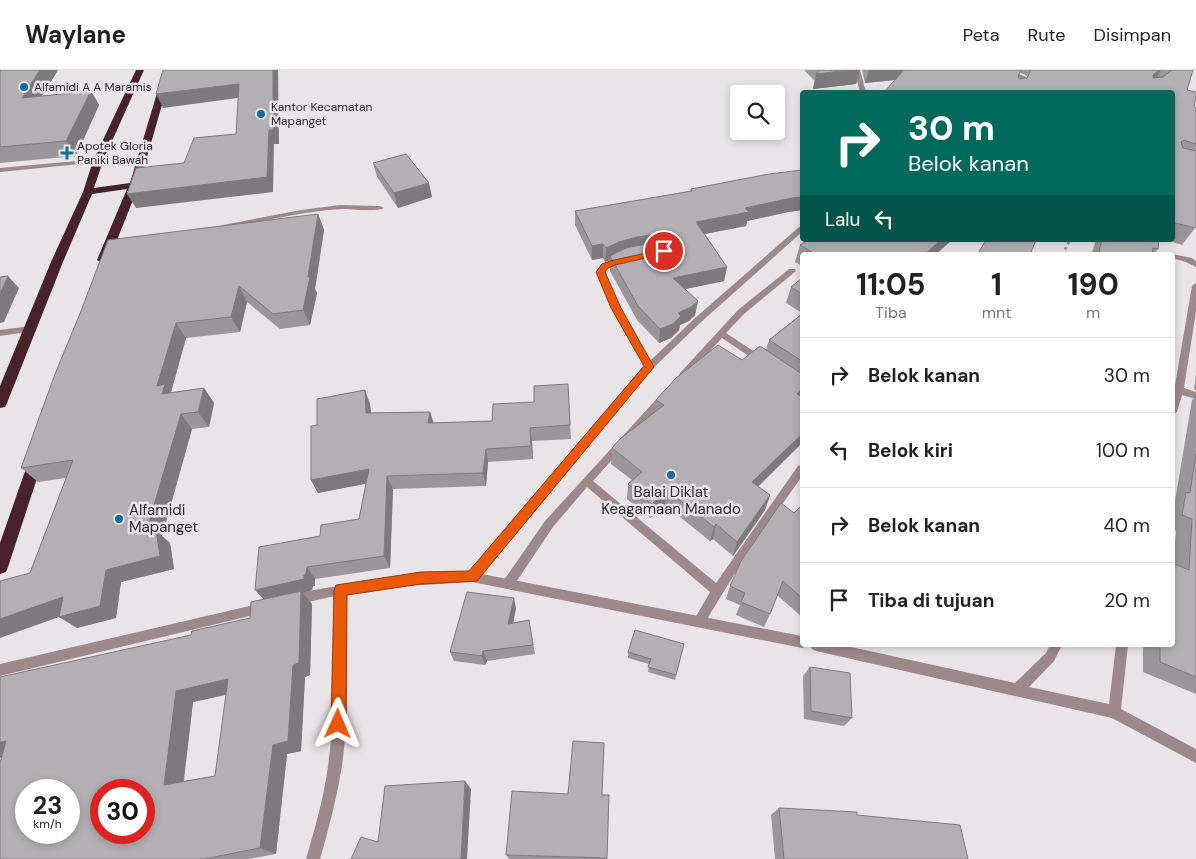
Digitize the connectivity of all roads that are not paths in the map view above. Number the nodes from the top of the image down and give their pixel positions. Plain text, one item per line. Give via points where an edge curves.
1 (140, 70) edge
2 (168, 70) edge
3 (857, 70) edge
4 (1005, 70) edge
5 (862, 90) edge
6 (1016, 90) edge
7 (98, 161) junction
8 (0, 170) edge
9 (134, 185) junction
10 (88, 192) junction
11 (380, 208) dead end
12 (210, 229) edge
13 (800, 230) edge
14 (1175, 257) edge
15 (630, 259) edge
16 (1196, 265) edge
17 (792, 271) dead end
18 (98, 275) edge
19 (1196, 286) edge
20 (30, 329) junction
21 (0, 333) edge
22 (720, 334) junction
23 (770, 366) edge
24 (649, 367) junction
25 (12, 376) junction
26 (0, 379) edge
27 (1176, 388) edge
28 (1196, 396) edge
29 (0, 402) edge
30 (41, 445) edge
31 (800, 472) edge
32 (586, 481) junction
33 (0, 567) edge
34 (472, 577) junction
35 (508, 584) junction
36 (341, 590) junction
37 (716, 590) junction
38 (700, 620) junction
39 (800, 642) edge
40 (825, 647) edge
41 (1055, 647) edge
42 (1122, 647) edge
43 (0, 670) edge
44 (1017, 690) junction
45 (1114, 712) junction
46 (1196, 756) edge
47 (313, 859) edge

1 - 7 highway
2 - 9 highway
3 - 5 street
4 - 6 street via 1022,77
7 - 8 street
7 - 10 highway
9 - 10 highway
9 - 18 highway
10 - 20 highway
11 - 12 street via 330,207
13 - 24 street
14 - 16 street
15 - 24 street via 605,266 601,272 616,308
17 - 22 street via 741,312
19 - 27 street
20 - 21 street
20 - 25 highway
22 - 23 street
22 - 32 street
24 - 34 street
25 - 26 street
25 - 29 highway
27 - 28 street
30 - 33 highway
31 - 37 street
32 - 35 street via 549,524
32 - 37 street
34 - 35 street
34 - 36 street via 421,578
35 - 38 street
36 - 43 street
36 - 47 street via 335,765
37 - 38 street
38 - 39 street
40 - 44 street
41 - 44 street via 1050,657
42 - 45 street
44 - 45 street
45 - 46 street

